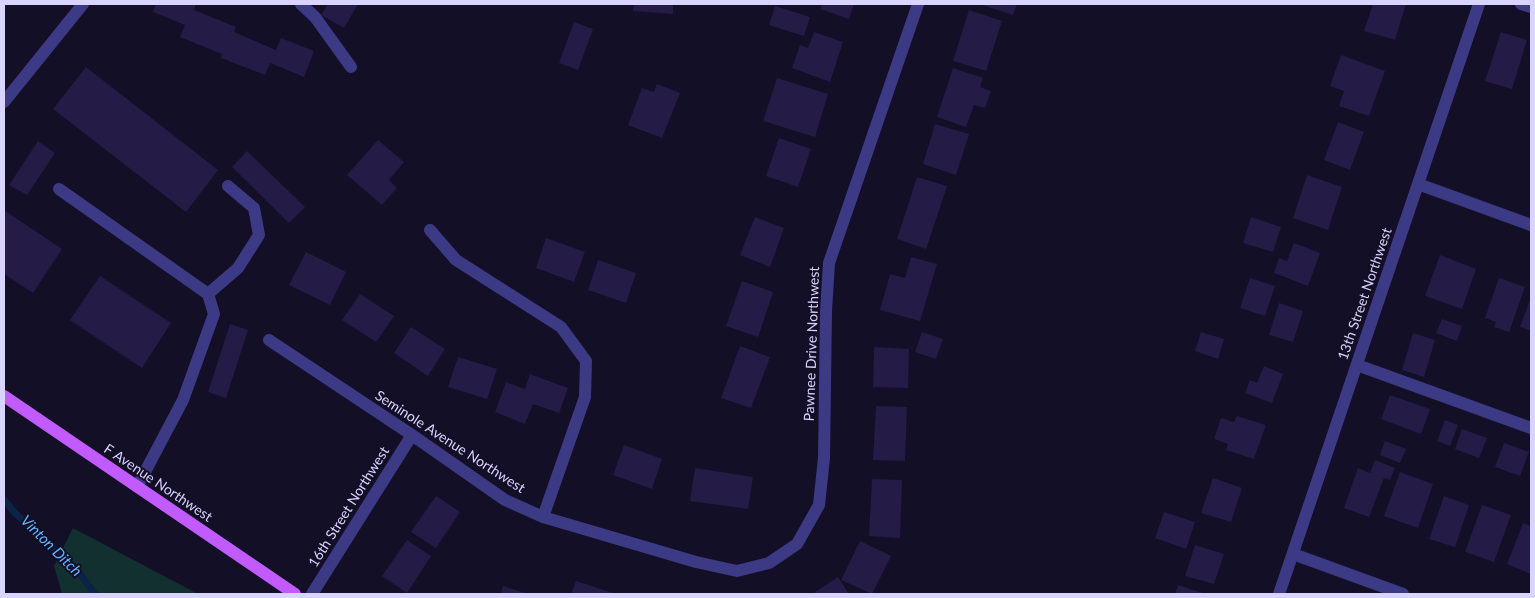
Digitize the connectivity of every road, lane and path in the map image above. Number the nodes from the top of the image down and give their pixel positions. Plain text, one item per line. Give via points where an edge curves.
1 (83, 4) edge
2 (301, 4) edge
3 (918, 4) edge
4 (1479, 4) edge
5 (1521, 4) edge
6 (1531, 7) edge
7 (350, 67) dead end
8 (4, 102) edge
9 (1418, 184) junction
10 (228, 186) dead end
11 (58, 189) dead end
12 (1531, 225) edge
13 (430, 230) dead end
14 (208, 294) junction
15 (269, 340) dead end
16 (1357, 365) junction
17 (4, 396) edge
18 (1531, 428) edge
19 (412, 435) junction
20 (137, 487) junction
21 (543, 517) junction
22 (797, 544) joint
23 (1293, 554) junction
24 (295, 594) edge
25 (312, 594) edge
26 (1279, 594) edge
27 (1404, 594) edge

1 - 8 street
2 - 7 street
3 - 22 street, Pawnee Drive Northwest via 829,263 824,458 820,496
4 - 9 street, 13th Street Northwest
5 - 6 street
9 - 12 street
9 - 16 street, 13th Street Northwest
10 - 14 street via 254,208 260,235 238,268
11 - 14 street
13 - 21 street via 456,260 562,327 586,361 585,397
14 - 20 street via 214,314 183,400
15 - 19 street, Seminole Avenue Northwest
16 - 18 street
16 - 23 street, 13th Street Northwest
17 - 20 main road, F Avenue Northwest
19 - 21 street, Seminole Avenue Northwest via 505,500
19 - 25 street, 16th Street Northwest
20 - 24 main road, F Avenue Northwest
21 - 22 street, Seminole Avenue Northwest via 737,571 769,563
23 - 26 street, 13th Street Northwest
23 - 27 street

